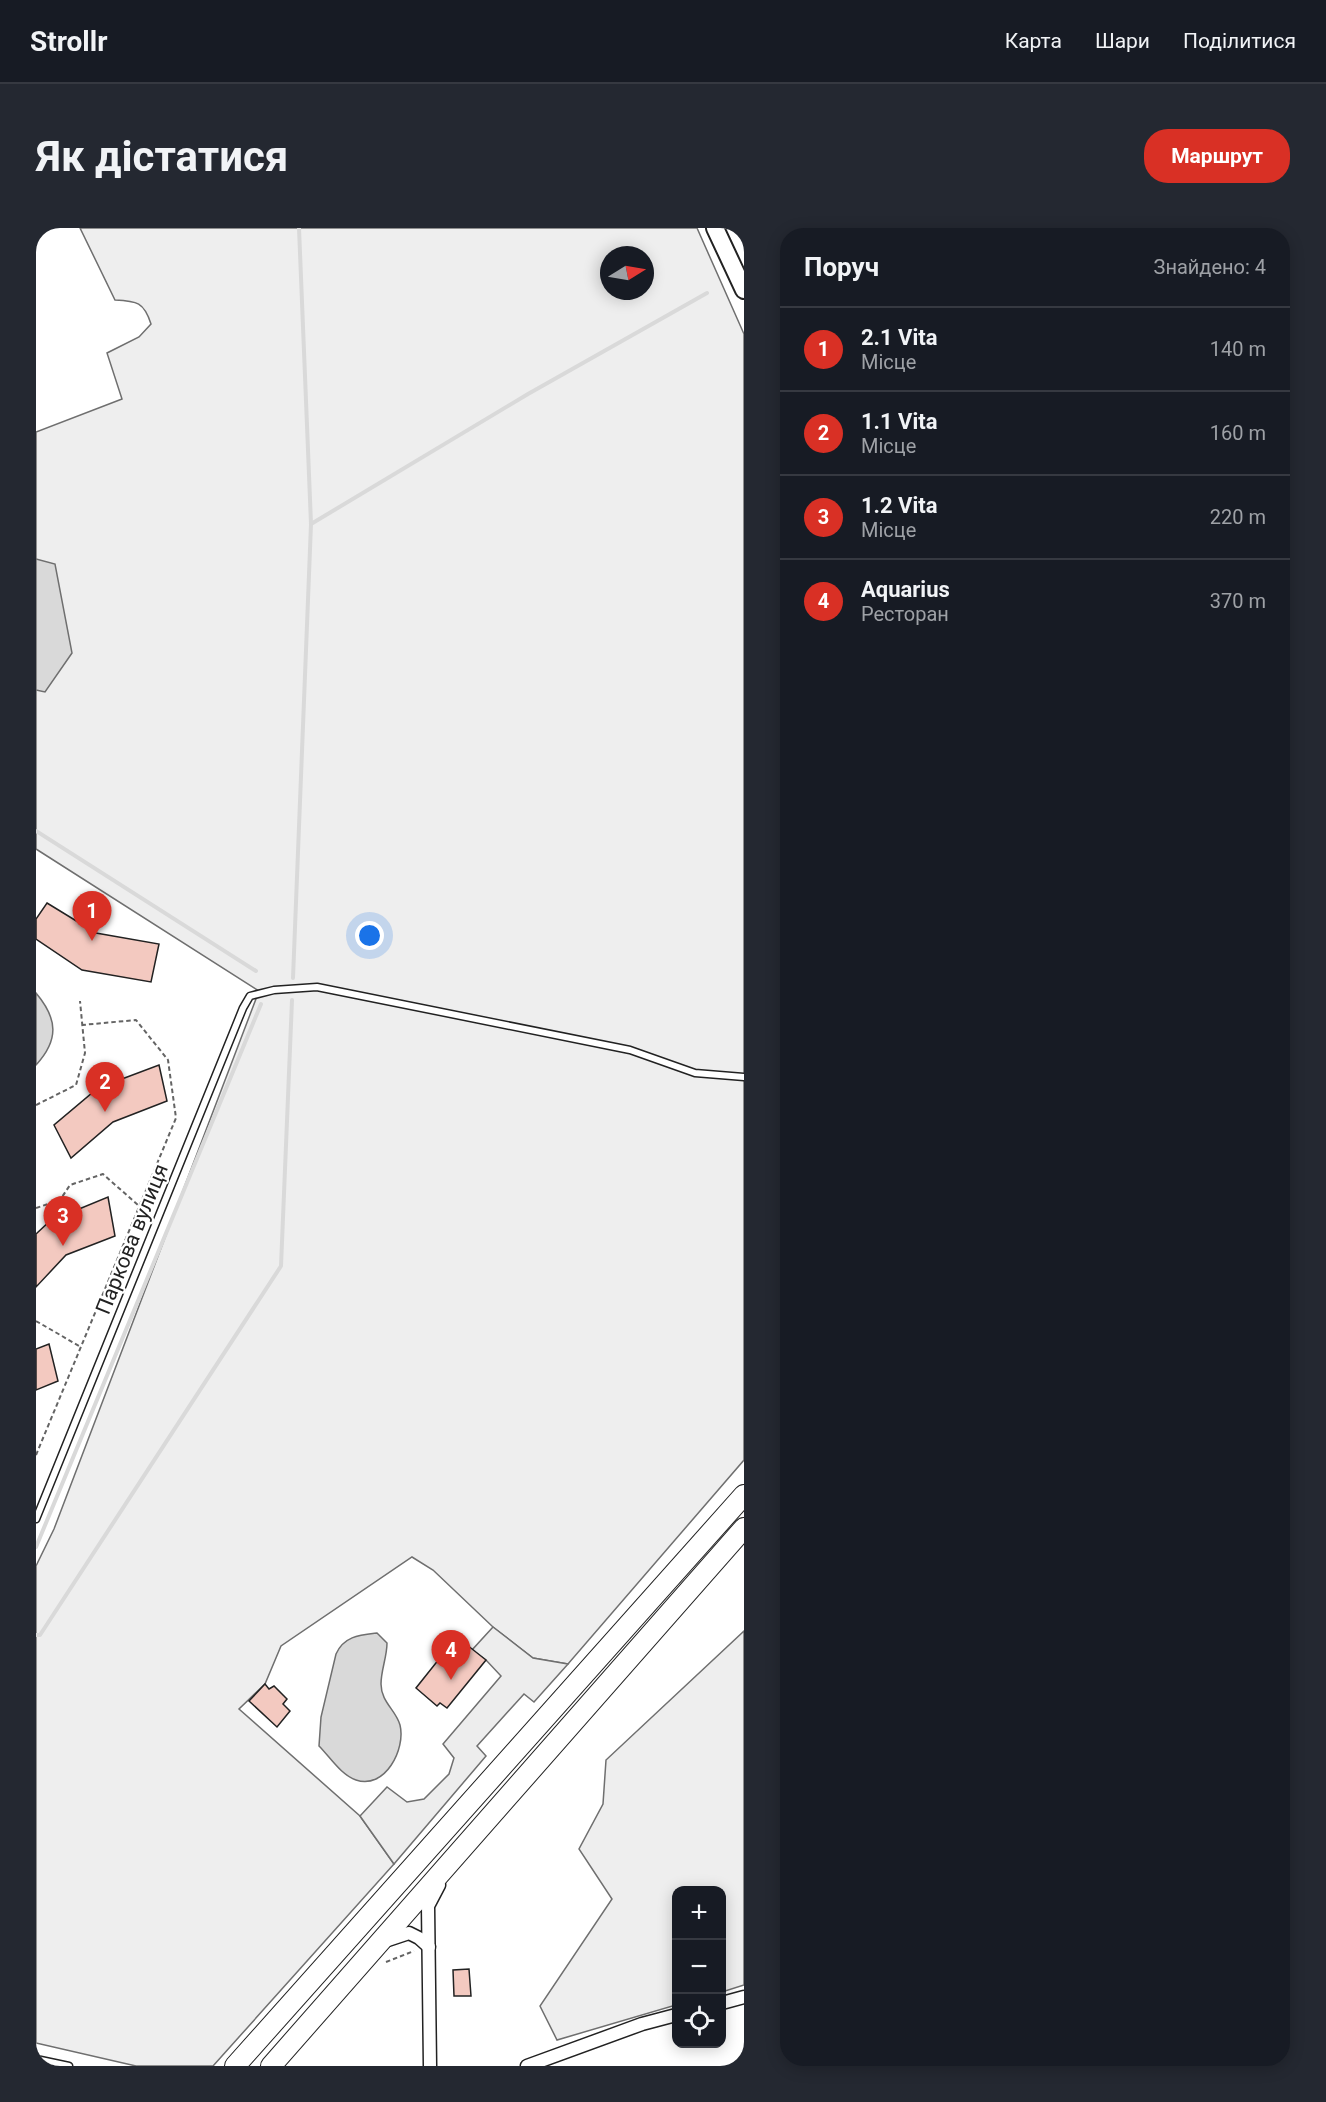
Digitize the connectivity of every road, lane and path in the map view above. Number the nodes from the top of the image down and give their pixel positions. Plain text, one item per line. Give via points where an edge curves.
1 (716, 228) edge
2 (727, 254) junction
3 (744, 274) edge
4 (744, 290) edge
5 (80, 1001) dead end
6 (82, 1024) junction
7 (744, 1077) edge
8 (36, 1105) edge
9 (139, 1206) junction
10 (36, 1208) edge
11 (36, 1321) edge
12 (81, 1347) junction
13 (36, 1455) edge
14 (744, 1495) edge
15 (36, 1519) edge
16 (744, 1528) edge
17 (463, 1849) junction
18 (429, 1949) junction
19 (379, 1955) junction
20 (744, 1997) edge
21 (726, 2002) edge
22 (672, 2016) edge
23 (36, 2059) edge
24 (69, 2066) edge
25 (235, 2066) edge
26 (271, 2066) edge
27 (430, 2066) edge
28 (527, 2066) edge

1 - 2 main road
2 - 3 main road
2 - 4 main road
5 - 6 path
6 - 8 path via 85,1053 76,1085
6 - 9 path via 136,1020 168,1060 176,1118
7 - 15 lane, Паркова вулиця via 695,1073 630,1050 317,987 250,996
9 - 10 path via 103,1174 70,1185 60,1200
9 - 12 path
11 - 12 path
12 - 13 path
14 - 25 main road
16 - 17 main road
17 - 18 street via 442,1877 428,1906
17 - 19 main road
18 - 19 path
18 - 19 street via 409,1933 387,1940
18 - 27 street
19 - 26 main road
20 - 21 street
22 - 28 street
23 - 24 lane

